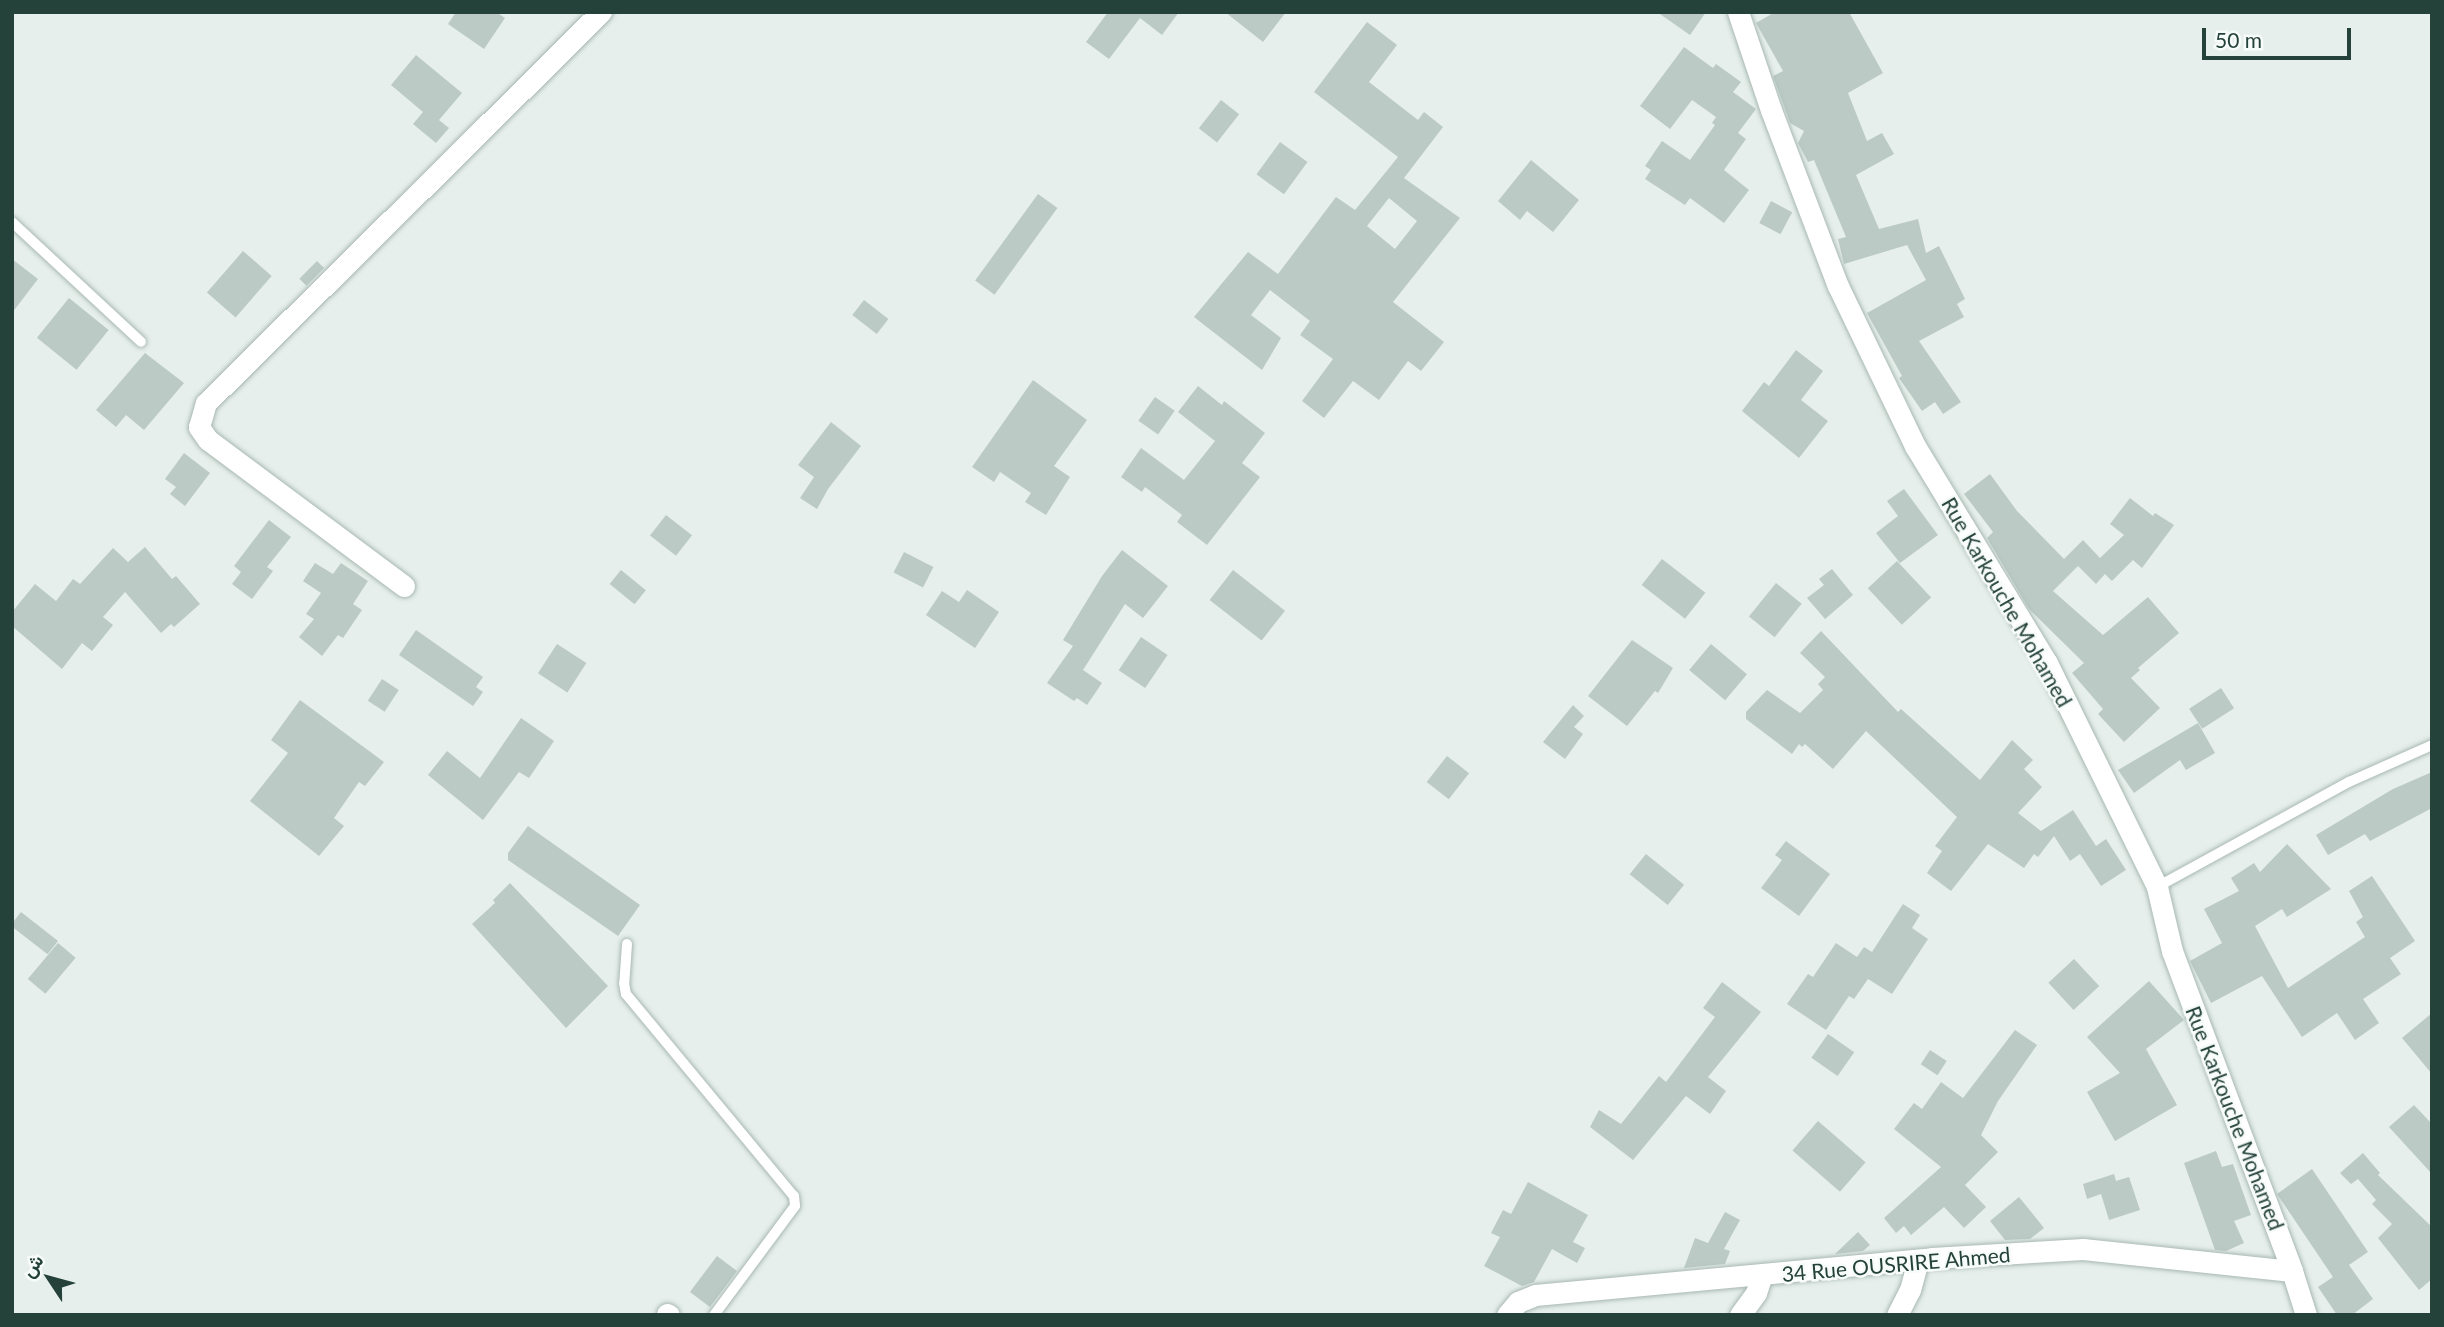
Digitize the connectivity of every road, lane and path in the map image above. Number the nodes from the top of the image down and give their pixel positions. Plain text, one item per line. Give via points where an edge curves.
1 (601, 12) edge
2 (1738, 12) edge
3 (12, 222) edge
4 (141, 342) dead end
5 (404, 586) dead end
6 (2432, 745) edge
7 (2157, 887) junction
8 (627, 944) dead end
9 (1918, 1260) junction
10 (2292, 1271) junction
11 (1762, 1275) junction
12 (715, 1315) edge
13 (1507, 1315) edge
14 (1740, 1315) edge
15 (1896, 1315) edge
16 (2306, 1315) edge

1 - 5 street via 206,403 200,427 208,440
2 - 7 street, Rue Karkouche Mohamed via 1838,286 1915,446 2047,663
3 - 4 lane
6 - 7 lane via 2349,782
7 - 10 street, Rue Karkouche Mohamed via 2172,951
8 - 12 lane via 626,994 794,1196 795,1206
9 - 10 street, 34 Rue OUSRIRE Ahmed via 2083,1249
9 - 11 street, 34 Rue OUSRIRE Ahmed
9 - 15 street via 1910,1290
10 - 16 street, Rue Karkouche Mohamed
11 - 13 street, 34 Rue OUSRIRE Ahmed via 1535,1295 1518,1302
11 - 14 street

